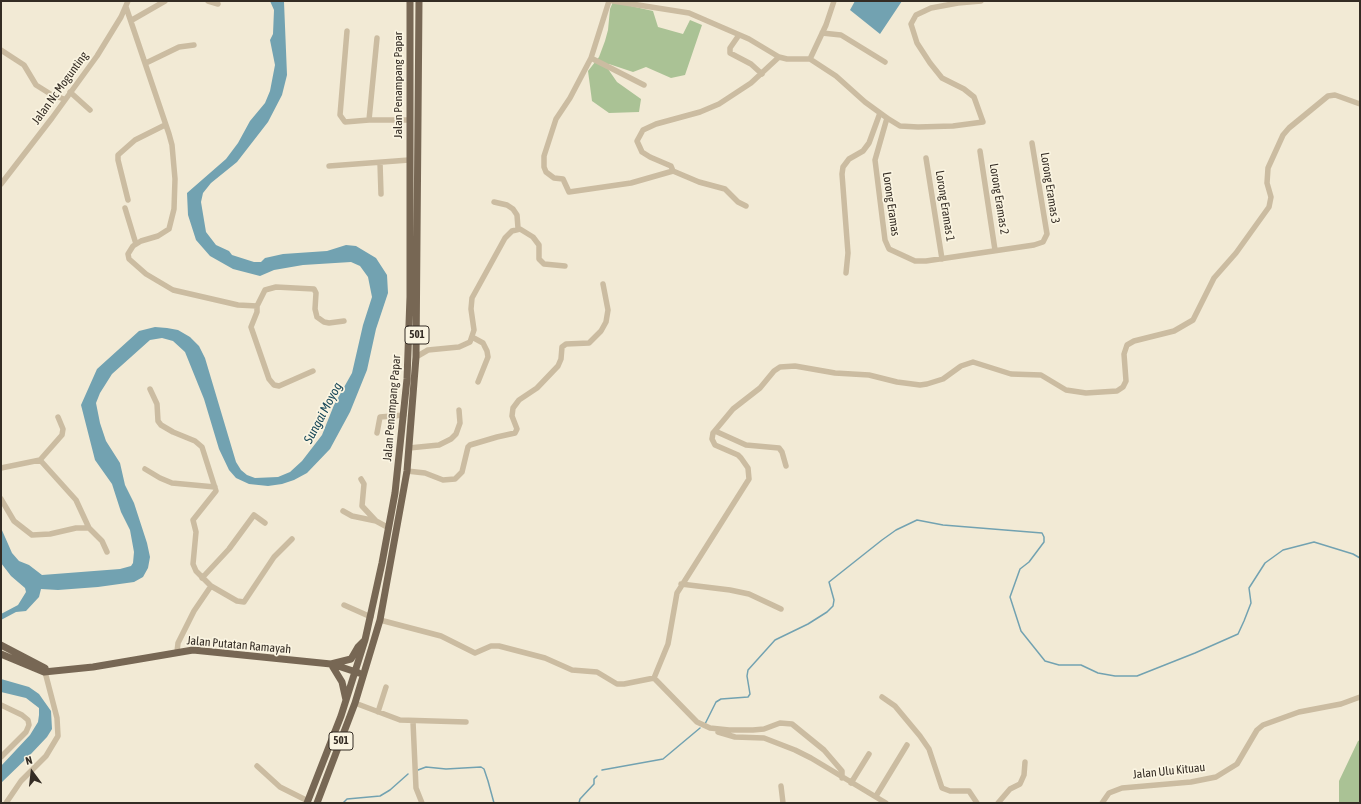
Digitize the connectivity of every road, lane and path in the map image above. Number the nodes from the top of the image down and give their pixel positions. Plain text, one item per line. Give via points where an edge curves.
1 (165, 1) edge
2 (208, 1) edge
3 (410, 1) edge
4 (419, 1) edge
5 (609, 1) edge
6 (613, 1) edge
7 (834, 1) edge
8 (981, 1) edge
9 (127, 4) edge
10 (218, 4) dead end
11 (132, 20) junction
12 (347, 31) dead end
13 (822, 33) junction
14 (738, 35) junction
15 (378, 38) dead end
16 (194, 45) dead end
17 (1, 50) edge
18 (779, 57) junction
19 (591, 58) junction
20 (810, 59) junction
21 (885, 62) dead end
22 (146, 63) junction
23 (762, 74) junction
24 (644, 86) dead end
25 (70, 92) junction
26 (64, 99) junction
27 (1360, 104) edge
28 (90, 110) dead end
29 (880, 113) junction
30 (887, 118) junction
31 (369, 120) junction
32 (409, 120) junction
33 (165, 125) junction
34 (1032, 143) dead end
35 (980, 151) dead end
36 (926, 158) dead end
37 (409, 160) junction
38 (380, 163) junction
39 (329, 166) dead end
40 (673, 171) junction
41 (1, 184) edge
42 (381, 194) dead end
43 (128, 200) dead end
44 (494, 202) dead end
45 (746, 206) dead end
46 (125, 208) dead end
47 (518, 228) junction
48 (1046, 236) joint
49 (136, 244) junction
50 (995, 250) junction
51 (942, 258) junction
52 (565, 266) dead end
53 (846, 273) dead end
54 (603, 284) dead end
55 (257, 306) junction
56 (344, 321) dead end
57 (472, 337) junction
58 (416, 357) junction
59 (313, 372) dead end
60 (478, 382) dead end
61 (150, 389) dead end
62 (459, 410) dead end
63 (404, 415) junction
64 (58, 417) dead end
65 (715, 430) junction
66 (377, 434) dead end
67 (409, 448) junction
68 (40, 460) junction
69 (786, 466) dead end
70 (1, 468) edge
71 (145, 469) dead end
72 (407, 471) junction
73 (362, 479) dead end
74 (215, 487) junction
75 (1, 499) edge
76 (343, 511) dead end
77 (376, 521) junction
78 (265, 523) dead end
79 (89, 528) junction
80 (389, 528) junction
81 (292, 539) dead end
82 (107, 552) dead end
83 (202, 578) junction
84 (681, 584) junction
85 (211, 586) junction
86 (344, 605) dead end
87 (781, 609) dead end
88 (371, 617) junction
89 (380, 620) junction
90 (365, 640) junction
91 (1, 645) edge
92 (177, 652) junction
93 (1, 654) edge
94 (331, 664) junction
95 (356, 670) junction
96 (46, 671) junction
97 (654, 678) junction
98 (363, 679) junction
99 (386, 687) dead end
100 (882, 697) dead end
101 (1360, 697) edge
102 (346, 701) junction
103 (355, 703) junction
104 (1, 704) edge
105 (378, 712) junction
106 (413, 722) junction
107 (466, 722) dead end
108 (710, 728) junction
109 (764, 729) junction
110 (755, 737) junction
111 (907, 745) dead end
112 (869, 754) dead end
113 (1, 757) edge
114 (1025, 762) dead end
115 (257, 766) dead end
116 (842, 778) junction
117 (851, 783) junction
118 (781, 786) dead end
119 (876, 796) junction
120 (308, 802) edge
121 (6, 803) edge
122 (317, 803) edge
123 (422, 803) edge
124 (783, 803) edge
125 (886, 803) edge
126 (977, 803) edge
127 (998, 803) edge
128 (1102, 803) edge

1 - 11 street
2 - 10 street
3 - 32 main road, Jalan Penampang Papar / 501
4 - 58 main road, Jalan Penampang Papar / 501
5 - 19 street
6 - 14 street via 683,12 703,18
7 - 13 street
8 - 30 street via 931,8 916,15 911,24 917,43 930,63 942,78 974,97 983,122 918,128 900,126
9 - 11 street
9 - 25 street, Jalan Nc Mogunting via 109,38
11 - 22 street
12 - 31 street via 340,114 345,122
13 - 20 street
13 - 21 street via 841,34
14 - 18 street
14 - 23 street via 730,48 730,53 751,64
15 - 31 street
16 - 22 street via 179,47
17 - 26 street via 24,65 36,85
18 - 20 street
18 - 23 street
19 - 24 street
19 - 40 street via 555,123 543,161 546,172 554,178 563,179 568,192 574,193 631,183
20 - 29 street via 836,76
22 - 33 street
23 - 40 street via 730,97 709,108 643,130 637,140 642,152 671,166
25 - 26 street, Jalan Nc Mogunting
25 - 28 street
26 - 41 street, Jalan Nc Mogunting
27 - 65 street via 1335,95 1328,96 1288,128 1268,168 1267,183 1271,197 1269,207 1236,253 1214,278 1193,320 1174,331 1127,345 1124,354 1126,381 1117,391 1086,393 1066,390 1041,375 1011,374 974,362 961,366 943,378 920,385 869,375 835,373 795,366 784,367 774,371 760,388 736,405
29 - 30 street
29 - 53 street via 869,143 843,167 848,252
30 - 51 street, Lorong Eramas via 876,151 875,166 886,245 896,253 915,261
31 - 32 street
32 - 37 main road, Jalan Penampang Papar / 501
33 - 43 street via 135,140 118,156
33 - 49 street via 172,145 175,179 172,216 166,232
34 - 48 street, Lorong Eramas 3
35 - 50 street, Lorong Eramas 2
36 - 51 street, Lorong Eramas 1
37 - 38 street
37 - 63 main road, Jalan Penampang Papar / 501 via 410,297
38 - 39 street
38 - 42 street
40 - 45 street via 725,189
44 - 47 street via 513,209 517,215
46 - 49 street
47 - 52 street via 538,242 538,257 541,262
47 - 57 street via 505,238 473,295
48 - 50 street, Lorong Eramas via 1038,245
49 - 55 street via 128,254 131,263 171,289 238,305
50 - 51 street, Lorong Eramas
54 - 72 street via 608,310 601,331 589,344 566,344 562,347 561,360 555,369 513,408 516,433 470,445 462,472 455,479 443,480 425,473
55 - 56 street via 268,289 314,289 317,317 329,323
55 - 59 street via 251,327 266,375 271,383 280,386
57 - 58 street via 465,346 428,350
57 - 60 street via 483,343 488,356
58 - 67 main road, Jalan Penampang Papar / 501
61 - 74 street via 157,404 158,421 161,425 202,447
62 - 67 street via 460,423 451,439 439,445
63 - 66 street via 380,417
63 - 80 main road, Jalan Penampang Papar / 501
64 - 68 street via 63,429 62,435
65 - 69 street via 746,445 779,448
65 - 84 street via 712,437 715,445 738,455 748,468 749,479 708,546
67 - 72 main road, Jalan Penampang Papar / 501
68 - 70 street
68 - 79 street via 76,500
71 - 74 street via 172,483
72 - 89 main road, Jalan Penampang Papar / 501
73 - 77 street via 362,506
74 - 83 street via 216,491 193,520 196,532 193,564
75 - 79 street via 18,526 32,535
76 - 77 street via 352,516
77 - 80 street
78 - 83 street via 254,515 229,549
79 - 82 street via 102,541
80 - 88 main road, Jalan Penampang Papar / 501
81 - 85 street via 274,557 244,602 237,601
83 - 85 street
84 - 87 street via 746,593
84 - 97 street via 677,593 668,644
85 - 92 street via 178,643
86 - 88 street
88 - 90 main road, Jalan Penampang Papar / 501
89 - 97 street via 441,636 475,653 491,646 500,646 545,658 572,670 597,672 617,684
89 - 98 main road, Jalan Penampang Papar / 501
90 - 94 main road via 351,660
90 - 95 main road, Jalan Penampang Papar / 501
91 - 96 main road
92 - 94 main road, Jalan Putatan Ramayah via 193,650
92 - 96 main road, Jalan Putatan Ramayah via 113,664
93 - 96 main road
94 - 95 main road
94 - 102 main road via 342,682
95 - 98 main road
95 - 102 main road, Jalan Penampang Papar / 501
96 - 121 street via 57,718 58,736 46,756 21,781
97 - 108 street via 693,719
98 - 103 main road, Jalan Penampang Papar / 501
99 - 105 street
100 - 126 street via 895,706 929,749 942,788 950,791 969,791
101 - 128 street, Jalan Ulu Kituau via 1341,704 1299,712 1263,725 1257,730 1237,764 1216,777 1186,783 1122,788 1109,793
102 - 120 main road, Jalan Penampang Papar / 501
103 - 105 street
103 - 122 main road, Jalan Penampang Papar / 501
104 - 113 street via 22,715 28,720 29,725 26,732
105 - 106 street via 388,717
106 - 107 street
106 - 123 street via 416,788
108 - 109 street
108 - 110 street via 735,737
109 - 110 street
109 - 116 street via 785,722 799,728 824,750 842,771
110 - 116 street via 806,756
111 - 119 street
112 - 117 street
114 - 127 street via 1020,784 1010,789
115 - 120 street via 280,787
116 - 117 street
117 - 119 street
118 - 124 street
119 - 125 street

